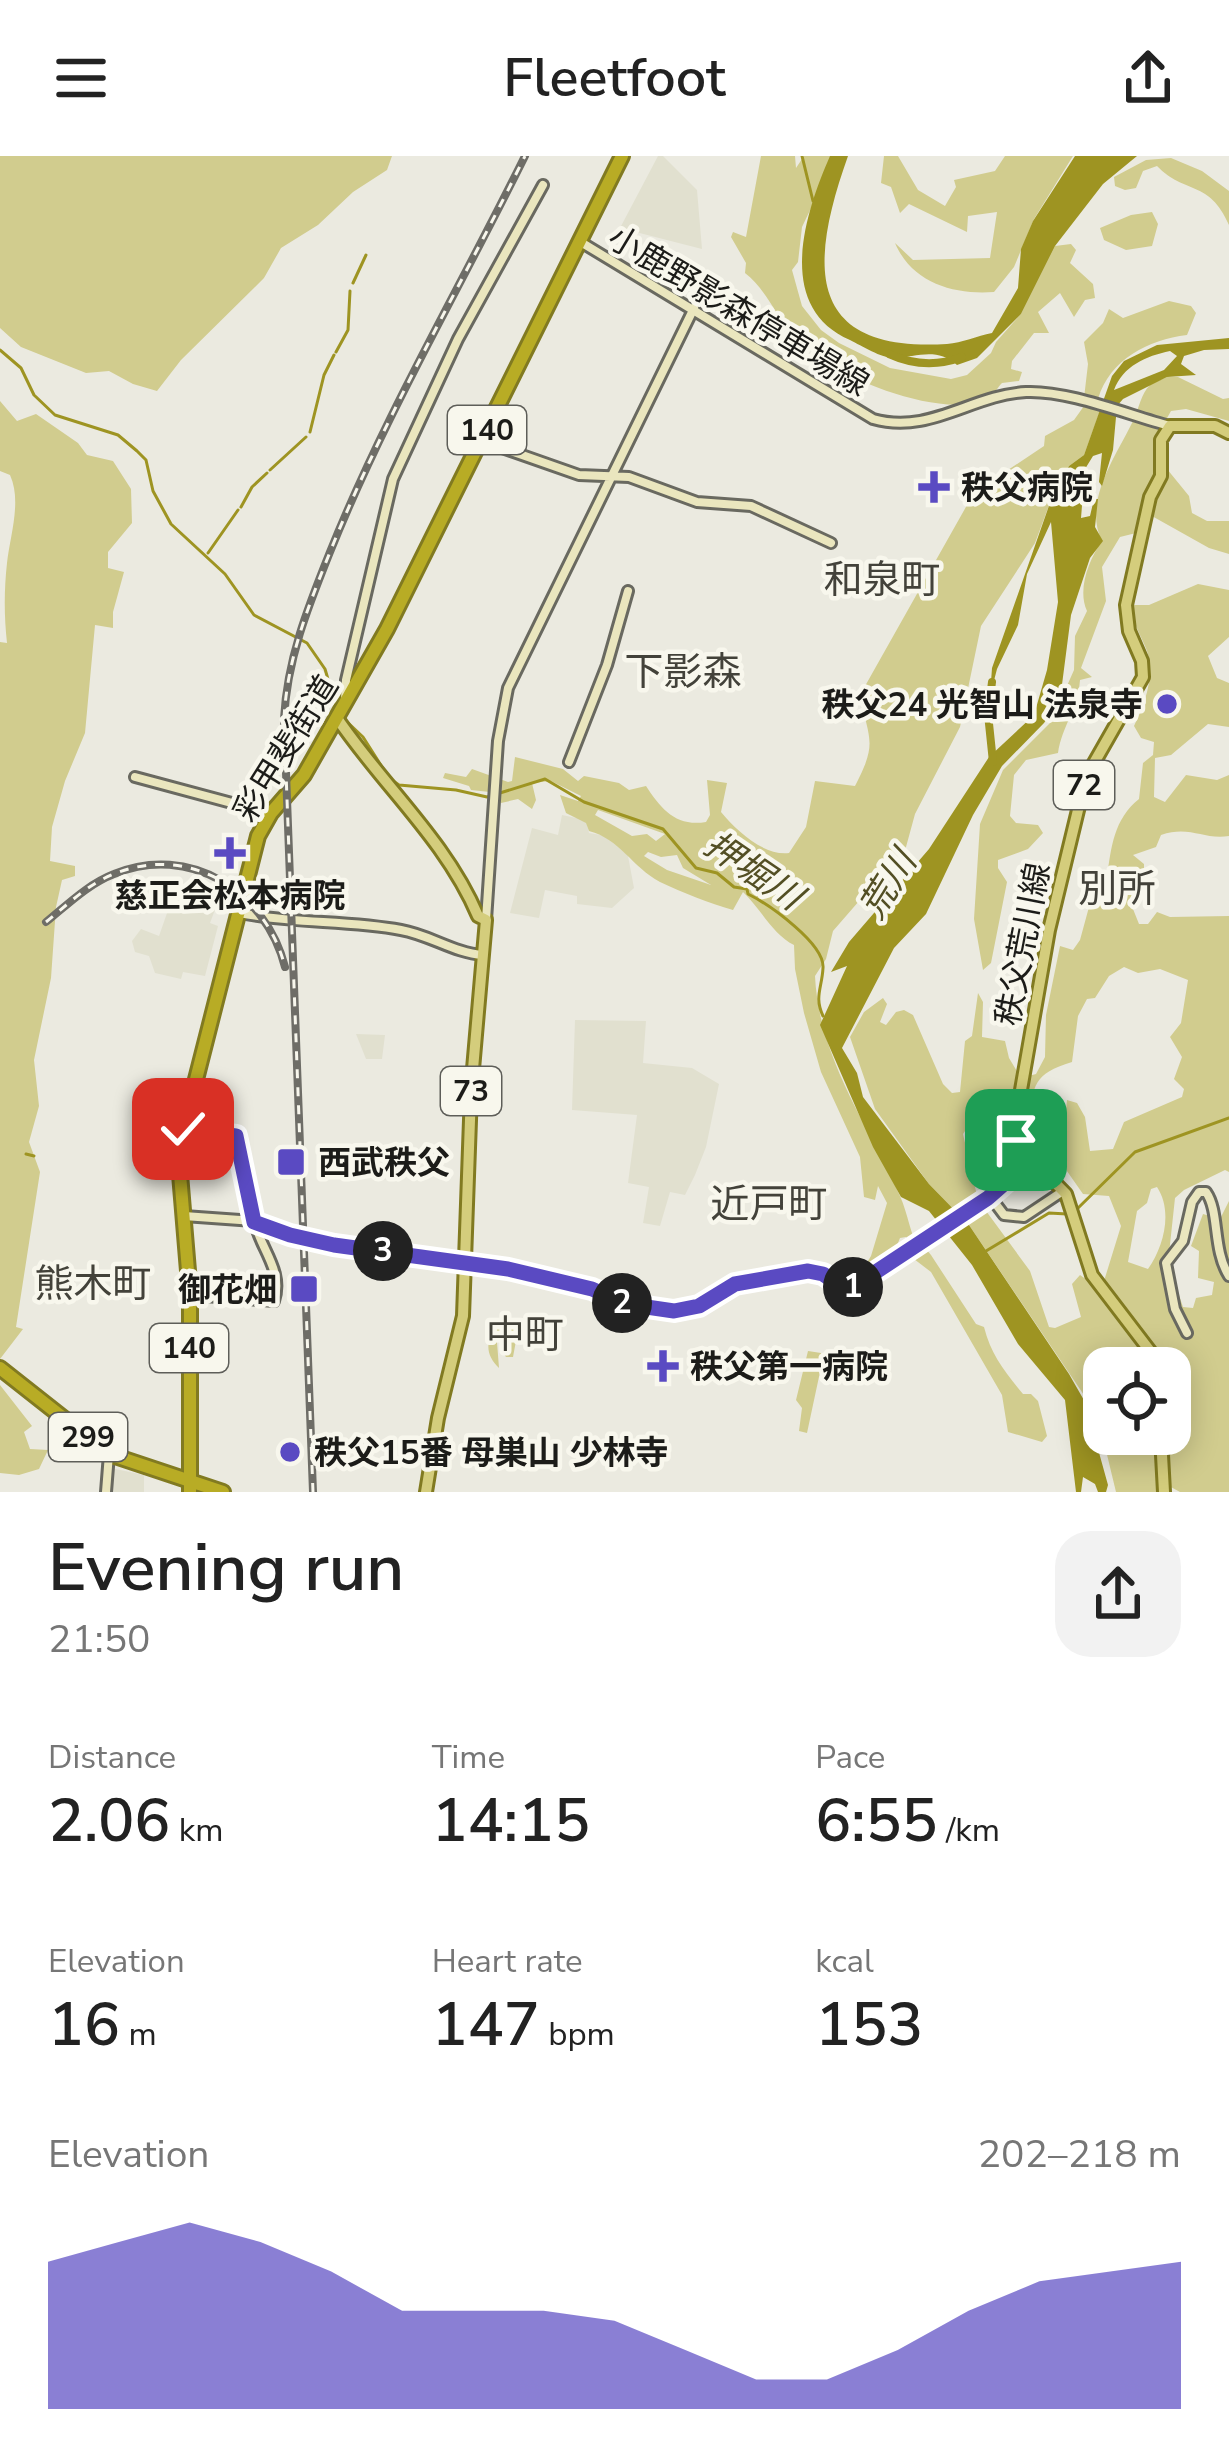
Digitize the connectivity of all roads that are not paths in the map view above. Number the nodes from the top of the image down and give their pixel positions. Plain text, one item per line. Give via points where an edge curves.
1 (622, 156) edge
2 (543, 185) dead end
3 (579, 241) junction
4 (694, 308) junction
5 (1167, 426) junction
6 (1229, 433) edge
7 (482, 441) junction
8 (611, 476) junction
9 (831, 543) dead end
10 (628, 592) dead end
11 (341, 710) junction
12 (569, 761) dead end
13 (135, 777) dead end
14 (271, 813) junction
15 (238, 913) junction
16 (486, 920) junction
17 (483, 955) junction
18 (183, 1129) junction
19 (1027, 1164) junction
20 (1063, 1191) junction
21 (994, 1203) dead end
22 (183, 1216) junction
23 (254, 1222) junction
24 (466, 1262) junction
25 (1229, 1276) edge
26 (190, 1295) junction
27 (1187, 1333) dead end
28 (1146, 1347) edge
29 (0, 1368) edge
30 (109, 1454) junction
31 (1162, 1455) edge
32 (190, 1487) edge
33 (106, 1492) edge
34 (223, 1492) edge
35 (427, 1492) edge
36 (1164, 1492) edge

1 - 3 highway, 彩甲斐街道 / 140
2 - 11 street via 393,478
3 - 4 street, 小鹿野影森停車場線
3 - 7 highway, 彩甲斐街道 / 140
4 - 5 street, 小鹿野影森停車場線 via 885,422 921,423 1017,393 1045,393
4 - 8 street
5 - 6 main road
5 - 19 main road, 秩父荒川線 / 72 via 1126,605 1143,677 1089,770 1048,930 1014,1130
7 - 8 street via 580,475
7 - 11 highway, 彩甲斐街道 / 140
8 - 9 street via 698,502 751,506
8 - 16 street via 508,688
10 - 12 street
11 - 14 highway, 彩甲斐街道 / 140
11 - 16 main road via 363,755 435,838
13 - 14 street
14 - 15 highway, 彩甲斐街道 / 140
15 - 17 street via 400,930
15 - 18 highway, 彩甲斐街道 / 140
16 - 17 main road, 73
17 - 24 main road, 73
18 - 22 highway, 彩甲斐街道 / 140
18 - 23 street via 236,1136
19 - 20 main road, 秩父荒川線 / 72
19 - 24 street via 850,1288 808,1271 735,1284 674,1311
20 - 21 street via 1024,1217 1004,1215
20 - 28 main road, 秩父荒川線 / 72 via 1092,1275
22 - 23 street
22 - 26 highway, 彩甲斐街道 / 140
23 - 24 street via 334,1245
23 - 26 street via 274,1264 274,1301
24 - 35 main road, 73 via 463,1316
25 - 27 street via 1217,1251 1212,1200 1199,1192 1186,1235 1166,1263
26 - 32 highway, 彩甲斐街道 / 140
29 - 30 highway, 299
30 - 32 highway, 299
30 - 33 street
31 - 36 main road
32 - 34 highway, 299

